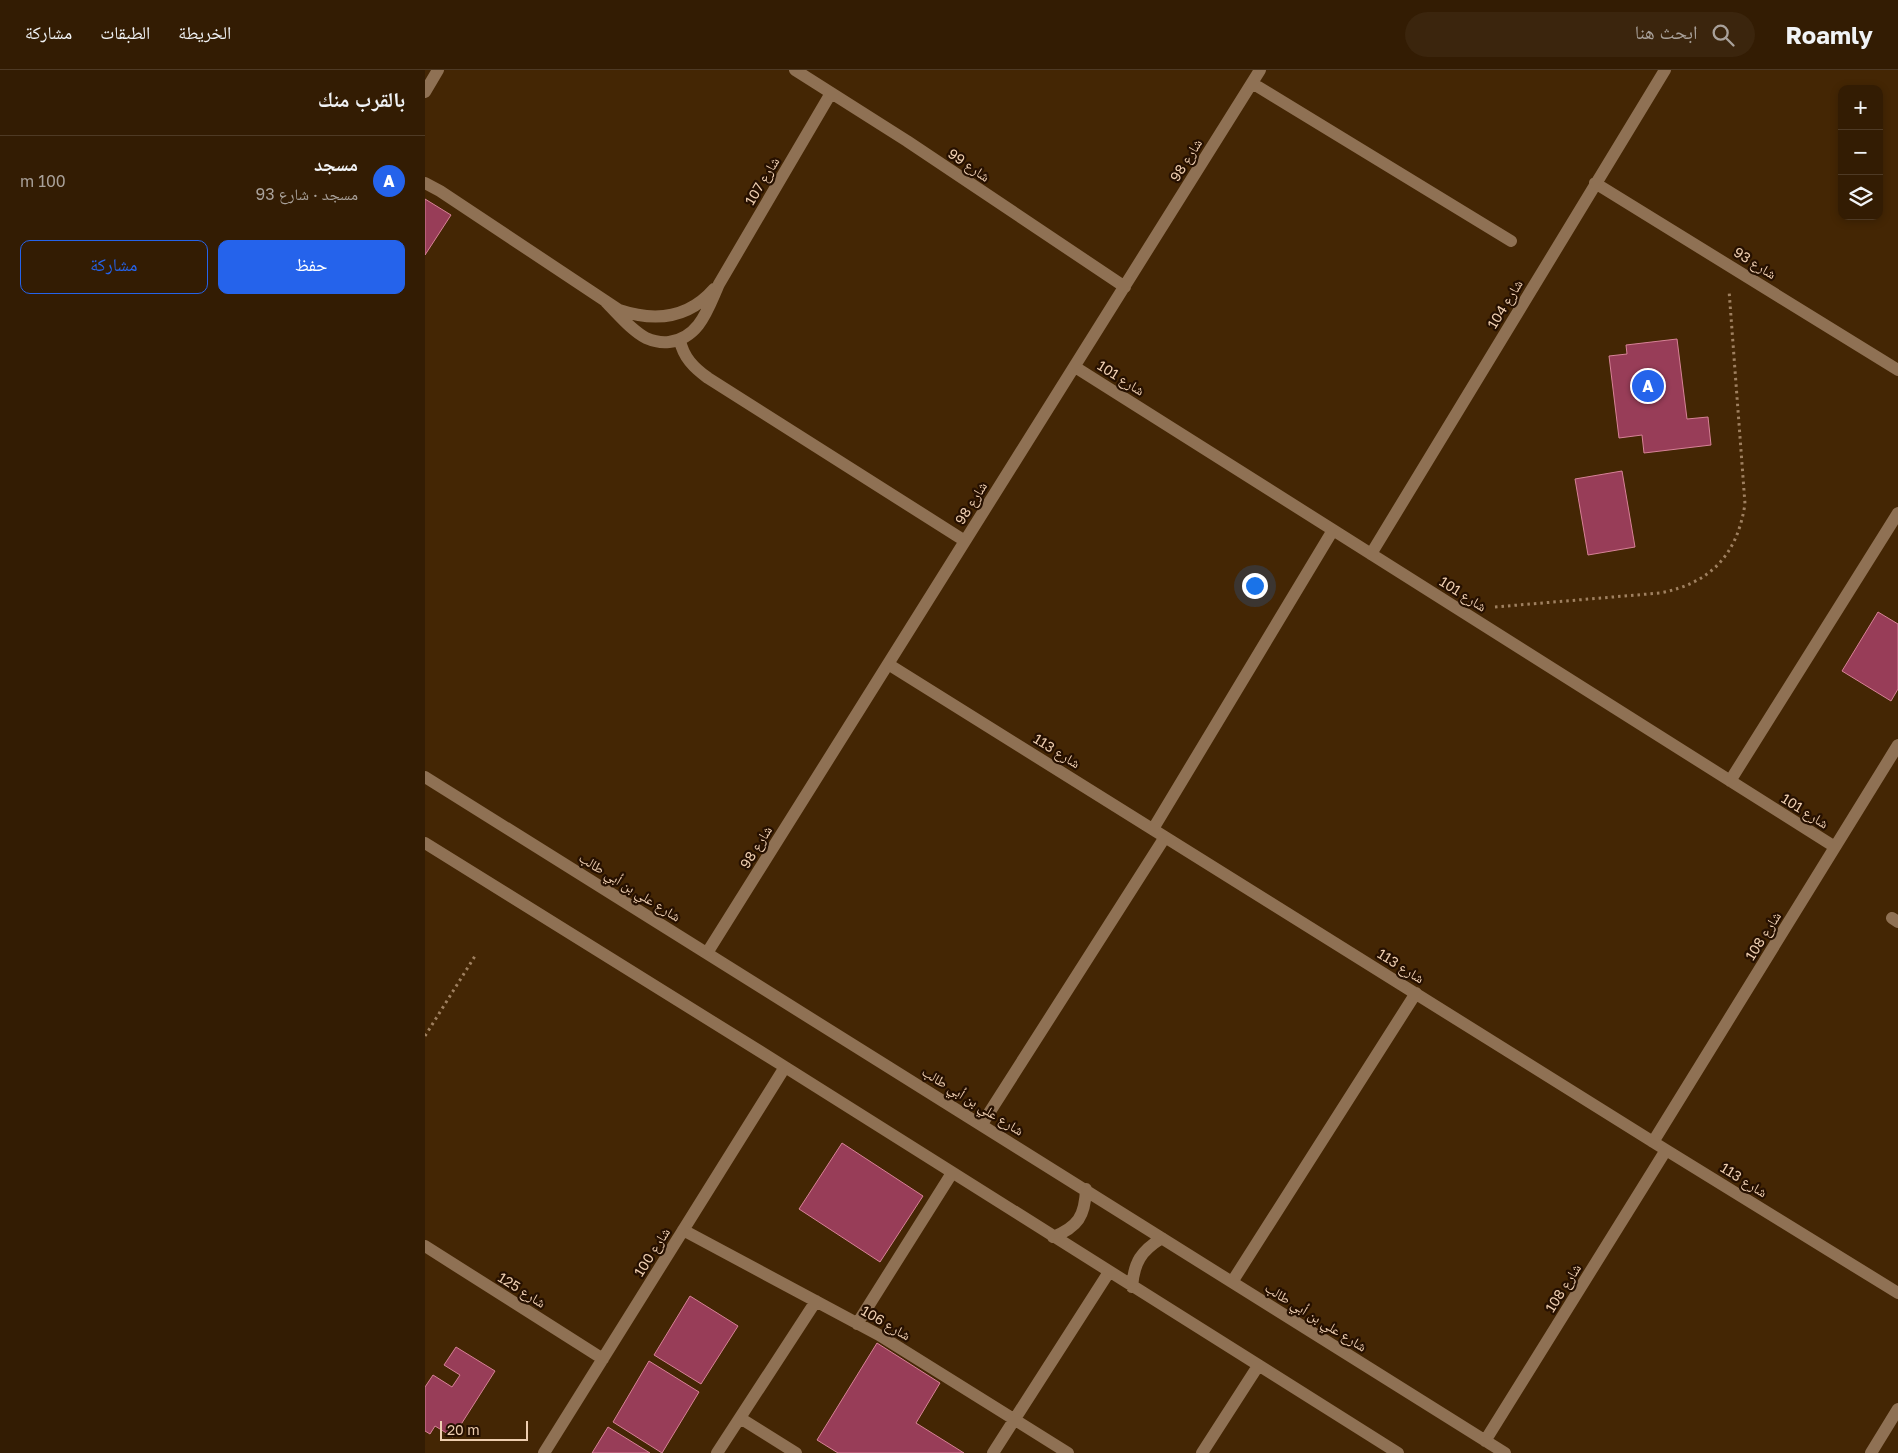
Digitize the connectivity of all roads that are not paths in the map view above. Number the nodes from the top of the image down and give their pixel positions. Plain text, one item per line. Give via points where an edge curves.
1 (439, 70) edge
2 (795, 70) edge
3 (1260, 70) edge
4 (1665, 70) edge
5 (1252, 83) junction
6 (425, 92) edge
7 (831, 93) junction
8 (425, 183) edge
9 (1595, 183) junction
10 (1511, 241) dead end
11 (719, 284) junction
12 (1125, 286) junction
13 (605, 302) junction
14 (680, 340) junction
15 (1075, 367) junction
16 (1898, 370) edge
17 (1898, 513) edge
18 (1333, 530) junction
19 (965, 541) junction
20 (1371, 554) junction
21 (888, 664) junction
22 (1898, 745) edge
23 (425, 776) edge
24 (1730, 781) junction
25 (1153, 829) junction
26 (1165, 837) junction
27 (425, 843) edge
28 (1835, 847) junction
29 (707, 953) junction
30 (1416, 993) junction
31 (785, 1067) junction
32 (982, 1124) junction
33 (1653, 1142) junction
34 (1666, 1150) junction
35 (952, 1173) junction
36 (1086, 1190) junction
37 (683, 1230) junction
38 (1053, 1237) junction
39 (1162, 1238) junction
40 (425, 1246) edge
41 (1109, 1272) junction
42 (1232, 1282) junction
43 (1132, 1287) junction
44 (1898, 1292) edge
45 (816, 1301) junction
46 (857, 1324) junction
47 (603, 1359) junction
48 (1258, 1366) junction
49 (1898, 1409) edge
50 (740, 1418) junction
51 (1014, 1419) junction
52 (1485, 1441) junction
53 (544, 1453) edge
54 (717, 1453) edge
55 (796, 1453) edge
56 (993, 1453) edge
57 (1068, 1453) edge
58 (1202, 1453) edge
59 (1398, 1453) edge
60 (1505, 1453) edge
61 (1871, 1453) edge

1 - 6 street
2 - 7 street, شارع 99
3 - 5 street, شارع 98
4 - 9 street, شارع 104
5 - 10 street
5 - 12 street, شارع 98
7 - 11 street, شارع 107
7 - 12 street, شارع 99
8 - 13 street, شارع 107
9 - 16 street, شارع 93
9 - 20 street, شارع 104
11 - 13 street, شارع 107 via 696,305 666,317 635,316
11 - 14 street, شارع 107 via 695,330
12 - 15 street, شارع 98
13 - 14 street, شارع 107 via 646,338 663,342
14 - 19 street via 682,352 708,378
15 - 18 street, شارع 101
15 - 19 street, شارع 98
17 - 24 street
18 - 20 street, شارع 101
18 - 25 street
19 - 21 street, شارع 98
20 - 24 street, شارع 101
21 - 25 street, شارع 113
21 - 29 street, شارع 98
22 - 28 street, شارع 108
23 - 29 street, شارع علي بن أبي طالب
24 - 28 street, شارع 101
25 - 26 street, شارع 113
26 - 30 street, شارع 113
26 - 32 street
27 - 31 street
28 - 33 street, شارع 108
29 - 32 street, شارع علي بن أبي طالب
30 - 33 street, شارع 113
30 - 42 street
31 - 35 street
31 - 37 street, شارع 100
32 - 36 street, شارع علي بن أبي طالب
33 - 34 street, شارع 113
34 - 44 street, شارع 113
34 - 52 street, شارع 108
35 - 38 street
35 - 46 street
36 - 38 street via 1086,1205 1079,1220 1068,1231
36 - 39 street, شارع علي بن أبي طالب
37 - 45 street, شارع 106
37 - 47 street, شارع 100
38 - 41 street
39 - 42 street, شارع علي بن أبي طالب
39 - 43 street via 1139,1258 1133,1272
40 - 47 street, شارع 125
41 - 43 street
41 - 51 street
42 - 52 street, شارع علي بن أبي طالب
43 - 48 street
45 - 46 street, شارع 106
45 - 50 street
46 - 51 street, شارع 106
47 - 53 street, شارع 100
48 - 58 street
48 - 59 street
49 - 61 street
50 - 54 street
50 - 55 street
51 - 56 street
51 - 57 street, شارع 106
52 - 60 street, شارع علي بن أبي طالب

